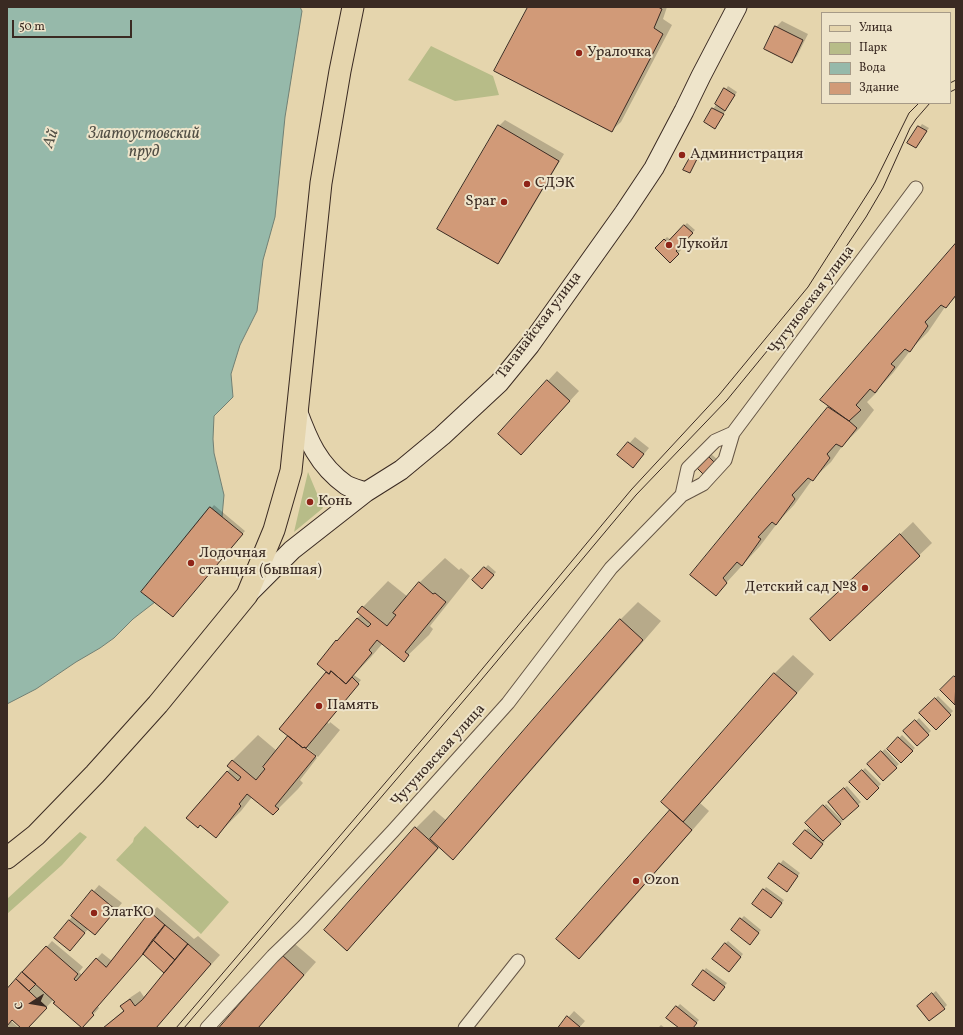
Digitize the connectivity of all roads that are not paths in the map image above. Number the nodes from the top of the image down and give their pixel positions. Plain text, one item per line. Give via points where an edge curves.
1 (353, 7) edge
2 (738, 7) edge
3 (916, 188) dead end
4 (297, 410) junction
5 (733, 433) junction
6 (366, 492) junction
7 (682, 495) junction
8 (247, 595) junction
9 (7, 858) edge
10 (518, 961) dead end
11 (208, 1028) edge
12 (465, 1028) edge

1 - 4 main road via 322,183
2 - 6 main road, Таганайская улица via 654,168 530,345 499,383 442,436 401,470
3 - 5 street, Чугуновская улица
4 - 6 main road via 307,436 323,465 347,486
4 - 8 main road via 291,470 274,530
5 - 7 street, Чугуновская улица via 725,460 703,484
5 - 7 street, Чугуновская улица via 715,441 688,468
6 - 8 main road, Таганайская улица via 292,550
7 - 11 street, Чугуновская улица via 611,568 508,703 393,831
8 - 9 main road via 158,704 36,836
10 - 12 street

